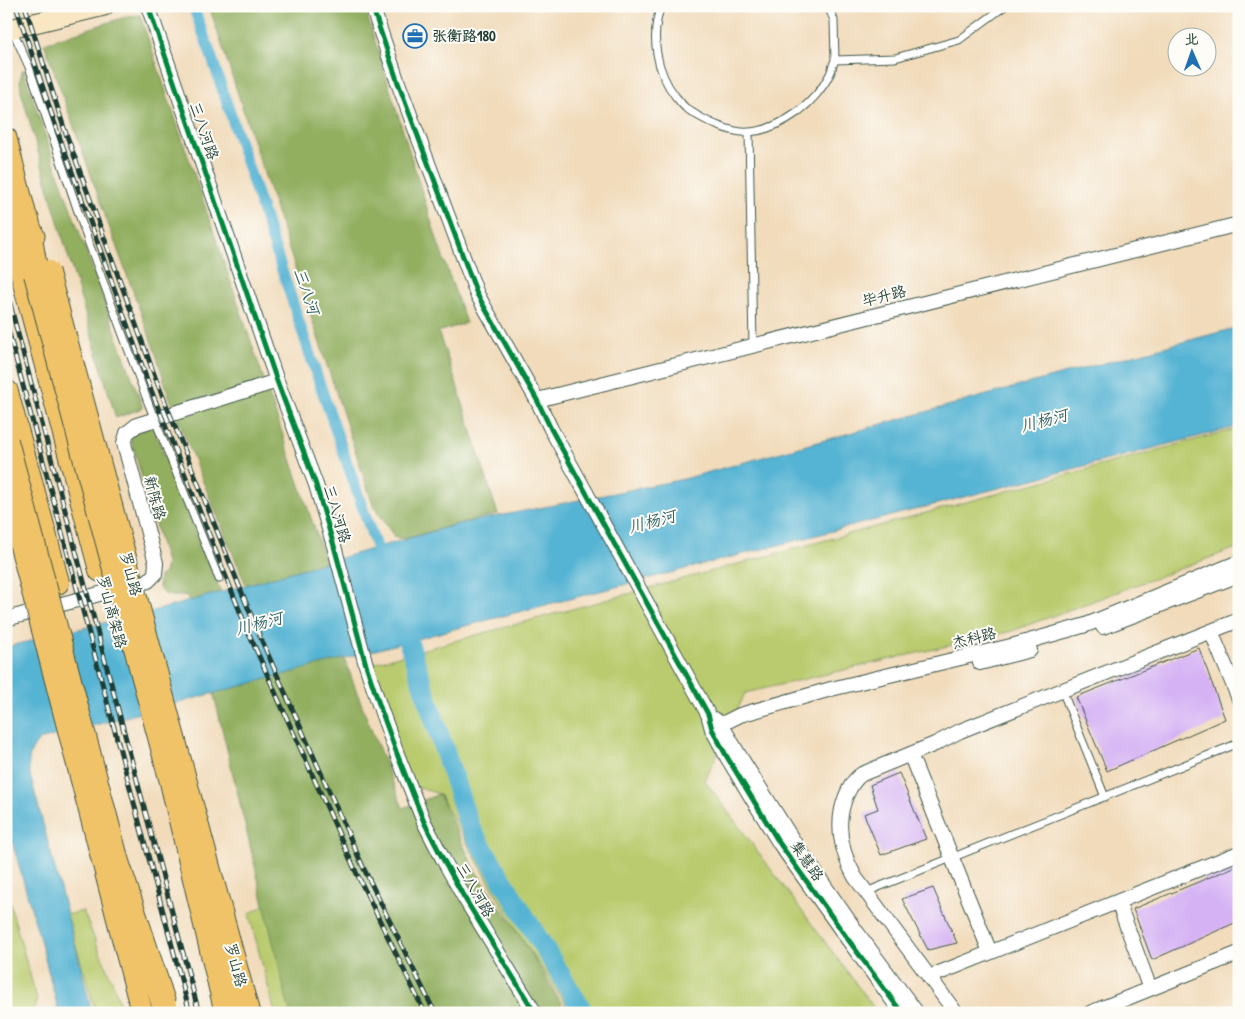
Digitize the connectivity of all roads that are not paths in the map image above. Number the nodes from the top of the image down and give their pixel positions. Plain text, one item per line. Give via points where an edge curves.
1 (104, 6) edge
2 (148, 6) edge
3 (372, 6) edge
4 (661, 6) edge
5 (828, 6) edge
6 (1005, 6) edge
7 (9, 29) edge
8 (834, 60) junction
9 (749, 132) junction
10 (6, 138) edge
11 (17, 216) edge
12 (1239, 224) edge
13 (42, 273) junction
14 (753, 346) junction
15 (277, 381) junction
16 (6, 392) edge
17 (537, 400) junction
18 (155, 419) junction
19 (6, 441) edge
20 (6, 490) edge
21 (1239, 562) edge
22 (1239, 574) edge
23 (219, 579) dead end
24 (6, 619) edge
25 (1239, 620) edge
26 (1211, 630) junction
27 (1062, 690) junction
28 (1239, 699) edge
29 (718, 729) junction
30 (1239, 743) edge
31 (910, 754) junction
32 (1104, 797) junction
33 (1239, 853) edge
34 (952, 858) junction
35 (866, 892) junction
36 (1118, 902) junction
37 (990, 952) junction
38 (1239, 953) edge
39 (929, 977) junction
40 (1150, 989) junction
41 (165, 1009) edge
42 (142, 1013) edge
43 (222, 1013) edge
44 (227, 1013) edge
45 (249, 1013) edge
46 (536, 1013) edge
47 (902, 1013) edge
48 (917, 1013) edge
49 (956, 1013) edge
50 (1090, 1013) edge

1 - 7 main road
2 - 15 street, 三八河路
3 - 17 street via 477,294
4 - 9 lane via 655,42 659,65 671,90 685,108 703,120 722,128
5 - 8 lane via 834,20
6 - 8 lane via 959,40 894,58
7 - 18 lane via 29,67 88,242
8 - 9 lane via 831,73 808,104 790,118
9 - 14 lane
10 - 11 main road
11 - 13 highway
11 - 43 highway, 罗山高架路 via 172,838
12 - 14 street, 毕升路
13 - 44 highway, bridge via 172,782
13 - 45 main road, 罗山路, bridge
14 - 17 street, 毕升路
15 - 18 street, 新陈路
15 - 46 street, 三八河路 via 316,485 366,665 424,822 464,897
16 - 41 highway, bridge via 130,858
17 - 29 street, 集慧路 via 654,618
18 - 23 lane
18 - 24 street, 新陈路 via 126,432 124,443 156,563 155,574 148,581
19 - 41 highway, bridge via 117,862
20 - 42 main road, bridge
21 - 29 street, 杰科路 via 1086,625 831,689 740,715
22 - 29 street, 杰科路 via 1092,632 1010,656 833,697
25 - 26 street
26 - 27 street
26 - 28 street
27 - 31 street
27 - 32 lane
29 - 47 street, 集慧路 via 780,844
29 - 48 street, 集慧路 via 739,755 856,931
30 - 32 lane
31 - 34 street
31 - 35 street via 862,774 853,782 844,803 840,831 842,844 850,867
32 - 34 lane
33 - 36 street
34 - 35 lane
34 - 37 street
35 - 39 street
36 - 37 street
36 - 40 street
37 - 39 street
38 - 40 street
39 - 49 street
40 - 50 street

